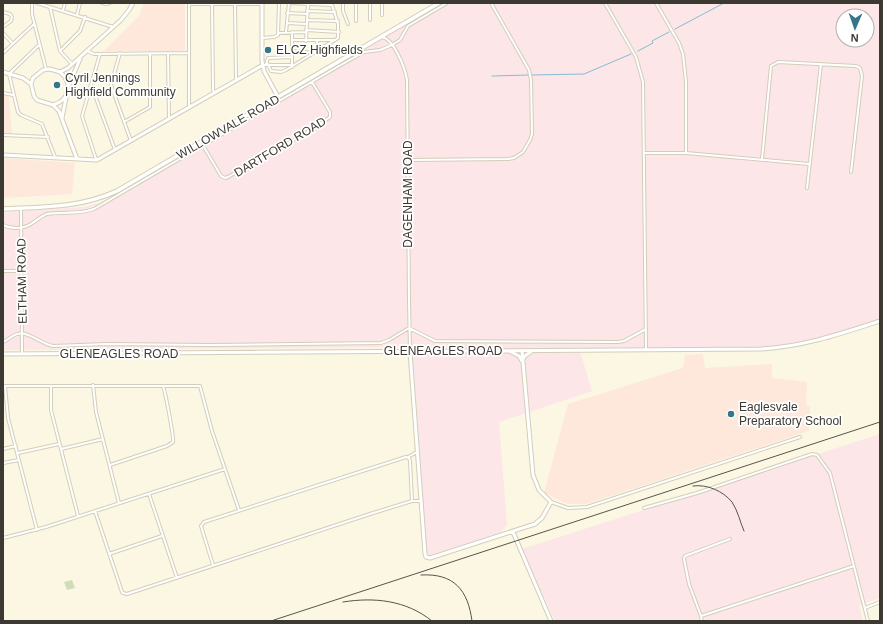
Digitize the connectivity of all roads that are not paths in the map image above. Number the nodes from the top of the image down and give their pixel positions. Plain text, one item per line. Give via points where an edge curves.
1 (32, 3) edge
2 (37, 3) edge
3 (65, 3) edge
4 (80, 3) edge
5 (102, 3) edge
6 (110, 3) edge
7 (133, 3) edge
8 (189, 3) edge
9 (262, 3) edge
10 (279, 3) edge
11 (289, 3) edge
12 (308, 3) edge
13 (343, 3) edge
14 (356, 3) edge
15 (370, 3) edge
16 (382, 3) edge
17 (439, 3) edge
18 (447, 3) edge
19 (491, 3) edge
20 (605, 3) edge
21 (656, 3) edge
22 (212, 4) edge
23 (235, 4) edge
24 (49, 5) edge
25 (63, 10) junction
26 (3, 12) edge
27 (335, 12) junction
28 (287, 13) junction
29 (307, 13) junction
30 (77, 15) junction
31 (382, 15) dead end
32 (85, 17) junction
33 (306, 20) junction
34 (370, 20) dead end
35 (338, 21) junction
36 (356, 21) dead end
37 (35, 23) junction
38 (286, 23) junction
39 (306, 24) junction
40 (348, 24) dead end
41 (3, 27) edge
42 (113, 27) junction
43 (306, 31) junction
44 (286, 32) junction
45 (292, 32) junction
46 (339, 32) junction
47 (390, 32) junction
48 (3, 33) edge
49 (278, 33) junction
50 (382, 36) junction
51 (262, 38) junction
52 (292, 40) junction
53 (306, 40) junction
54 (317, 40) junction
55 (336, 40) junction
56 (389, 40) junction
57 (13, 44) junction
58 (39, 45) junction
59 (392, 45) junction
60 (60, 51) junction
61 (87, 51) junction
62 (292, 51) junction
63 (3, 53) edge
64 (120, 53) junction
65 (150, 53) junction
66 (168, 53) junction
67 (189, 53) junction
68 (316, 53) junction
69 (100, 54) junction
70 (81, 57) junction
71 (292, 57) junction
72 (266, 64) junction
73 (821, 64) junction
74 (72, 65) junction
75 (292, 66) junction
76 (46, 69) junction
77 (3, 72) edge
78 (60, 72) junction
79 (9, 74) junction
80 (23, 78) junction
81 (33, 78) junction
82 (236, 80) junction
83 (312, 82) junction
84 (31, 84) junction
85 (69, 86) junction
86 (91, 86) junction
87 (3, 93) edge
88 (214, 93) junction
89 (13, 95) junction
90 (66, 96) junction
91 (278, 97) junction
92 (53, 106) junction
93 (189, 107) junction
94 (62, 119) junction
95 (169, 119) junction
96 (124, 122) junction
97 (3, 135) edge
98 (48, 137) junction
99 (131, 141) junction
100 (202, 144) junction
101 (115, 150) junction
102 (644, 153) junction
103 (686, 153) junction
104 (3, 155) edge
105 (55, 158) junction
106 (762, 159) junction
107 (77, 160) junction
108 (96, 160) junction
109 (408, 160) junction
110 (810, 164) junction
111 (851, 172) dead end
112 (807, 188) dead end
113 (21, 208) junction
114 (3, 210) edge
115 (3, 225) edge
116 (21, 228) junction
117 (3, 271) edge
118 (21, 271) junction
119 (880, 321) edge
120 (409, 328) junction
121 (646, 329) junction
122 (22, 334) junction
123 (3, 342) edge
124 (646, 350) junction
125 (509, 351) junction
126 (522, 351) junction
127 (533, 351) junction
128 (410, 352) junction
129 (3, 354) edge
130 (22, 354) junction
131 (522, 361) junction
132 (93, 385) junction
133 (4, 386) edge
134 (51, 386) junction
135 (162, 386) junction
136 (800, 437) dead end
137 (103, 439) junction
138 (59, 444) junction
139 (16, 446) junction
140 (3, 449) edge
141 (61, 449) junction
142 (418, 452) junction
143 (18, 453) junction
144 (408, 457) junction
145 (19, 460) junction
146 (3, 463) edge
147 (110, 465) junction
148 (225, 469) junction
149 (149, 494) junction
150 (421, 500) junction
151 (412, 501) junction
152 (551, 502) junction
153 (119, 503) junction
154 (644, 508) dead end
155 (239, 510) junction
156 (95, 511) junction
157 (78, 516) junction
158 (37, 530) junction
159 (513, 532) junction
160 (162, 536) junction
161 (3, 538) edge
162 (730, 539) dead end
163 (109, 554) junction
164 (214, 565) junction
165 (854, 566) junction
166 (177, 578) junction
167 (880, 602) edge
168 (865, 608) junction
169 (701, 616) junction
170 (551, 621) edge
171 (702, 621) edge
172 (868, 621) edge

1 - 37 street
2 - 24 street
3 - 25 street
4 - 30 street
5 - 6 street
7 - 42 street
8 - 22 street
8 - 67 street
9 - 23 street
9 - 51 street
10 - 49 street
11 - 12 street
11 - 28 street
12 - 27 street via 332,5
12 - 29 street
13 - 40 street
14 - 36 street
15 - 34 street
16 - 31 street
17 - 47 main road, WILLOWVALE ROAD
18 - 59 street via 408,26 400,40
19 - 109 street via 530,74 532,134 529,144 519,155 508,159
20 - 102 street via 633,51 641,72 644,90
21 - 103 street via 683,54 686,82
22 - 23 street
22 - 88 street
23 - 82 street
24 - 25 street
24 - 60 street
25 - 30 street
26 - 41 street via 12,17
27 - 29 street
27 - 35 street
28 - 29 street
28 - 38 street
29 - 33 street
30 - 32 street
32 - 42 street
32 - 60 street via 80,31
33 - 35 street
33 - 39 street
35 - 46 street
37 - 57 street
37 - 58 street
38 - 39 street
38 - 44 street
39 - 43 street
42 - 61 street
43 - 45 street
43 - 46 street
43 - 53 street
44 - 45 street
44 - 49 street
45 - 52 street
46 - 55 street
47 - 50 main road, WILLOWVALE ROAD
47 - 56 street
48 - 57 street
49 - 51 street via 274,37
50 - 56 street, DAGENHAM ROAD
50 - 91 main road, WILLOWVALE ROAD
51 - 72 street
52 - 53 street
52 - 62 street
53 - 54 street
54 - 55 street
54 - 68 street
55 - 68 street
56 - 59 street, DAGENHAM ROAD
57 - 63 street
58 - 76 street
58 - 79 street
59 - 83 street via 364,52
59 - 109 street, DAGENHAM ROAD via 407,77
60 - 74 street
61 - 69 street
61 - 70 street
62 - 68 street
62 - 71 street
64 - 65 street
64 - 69 street
64 - 96 street via 111,85
65 - 66 street
65 - 96 street via 150,107
66 - 67 street
66 - 95 street
67 - 93 street
68 - 75 street
69 - 86 street
70 - 74 street
70 - 85 street
71 - 72 street via 268,58
71 - 75 street
72 - 75 street
72 - 75 street via 274,72 281,72
72 - 82 street
72 - 91 street
73 - 106 street via 778,62 770,66
73 - 110 street
73 - 111 street via 856,66 862,70
74 - 78 street
76 - 78 street
76 - 81 street
77 - 79 street
78 - 85 street
79 - 80 street
79 - 89 street
80 - 81 street
80 - 84 street
81 - 84 street
82 - 88 street
83 - 100 street
83 - 100 street, DARTFORD ROAD via 330,112 328,119 226,178 218,173
84 - 92 street via 37,100
85 - 90 street
86 - 101 street
86 - 108 street via 82,118
87 - 89 street
88 - 93 street
89 - 98 street via 19,114 42,124
90 - 92 street via 59,104
90 - 94 street
91 - 100 main road, WILLOWVALE ROAD
92 - 94 street via 59,111
93 - 95 street
94 - 107 street
95 - 99 street
96 - 99 street
97 - 98 street
98 - 105 street
99 - 101 street
100 - 113 main road, WILLOWVALE ROAD via 99,199 67,206
100 - 116 street via 94,209 47,214
101 - 108 street
102 - 103 street
102 - 121 street
103 - 106 street
104 - 105 street
105 - 107 street
106 - 110 street
107 - 108 street
109 - 120 street, DAGENHAM ROAD
110 - 112 street
113 - 114 main road, WILLOWVALE ROAD
113 - 116 street, ELTHAM ROAD
115 - 116 street via 8,228
116 - 118 street, ELTHAM ROAD
117 - 118 street
118 - 122 street, ELTHAM ROAD
119 - 124 street, GLENEAGLES ROAD via 789,347
120 - 121 street via 435,341 618,342
120 - 122 street via 381,344 53,346
120 - 128 street, DAGENHAM ROAD
121 - 124 street
122 - 123 street
122 - 130 street, ELTHAM ROAD
124 - 127 street, GLENEAGLES ROAD
125 - 126 street, GLENEAGLES ROAD
125 - 128 street, GLENEAGLES ROAD
125 - 131 street via 519,356
126 - 127 street, GLENEAGLES ROAD
126 - 131 street
127 - 131 street
128 - 130 street, GLENEAGLES ROAD
128 - 142 street
129 - 130 street, GLENEAGLES ROAD
131 - 152 street via 533,475 538,490
132 - 134 street
132 - 135 street
132 - 137 street
133 - 134 street
133 - 139 street via 6,410
134 - 138 street via 51,410
135 - 147 street via 165,390 173,442
135 - 148 street via 200,386
136 - 152 street via 587,507 568,508
137 - 141 street
137 - 147 street
138 - 141 street
138 - 143 street
139 - 140 street
139 - 143 street
141 - 157 street
142 - 144 street
142 - 150 street
143 - 145 street
144 - 151 street
144 - 155 street
145 - 146 street
145 - 158 street
147 - 153 street
148 - 149 street
148 - 155 street
149 - 153 street
149 - 160 street
150 - 151 street
150 - 159 street via 425,554 428,558
151 - 164 street
152 - 159 street via 538,521
153 - 156 street
154 - 165 street via 816,454 830,473
155 - 164 street via 202,524
156 - 157 street
156 - 163 street
157 - 158 street
158 - 161 street
159 - 170 street
160 - 163 street
160 - 166 street
162 - 169 street via 685,556 689,584
163 - 166 street via 124,594
164 - 166 street
165 - 168 street
165 - 169 street
167 - 168 street
168 - 172 street
169 - 171 street

